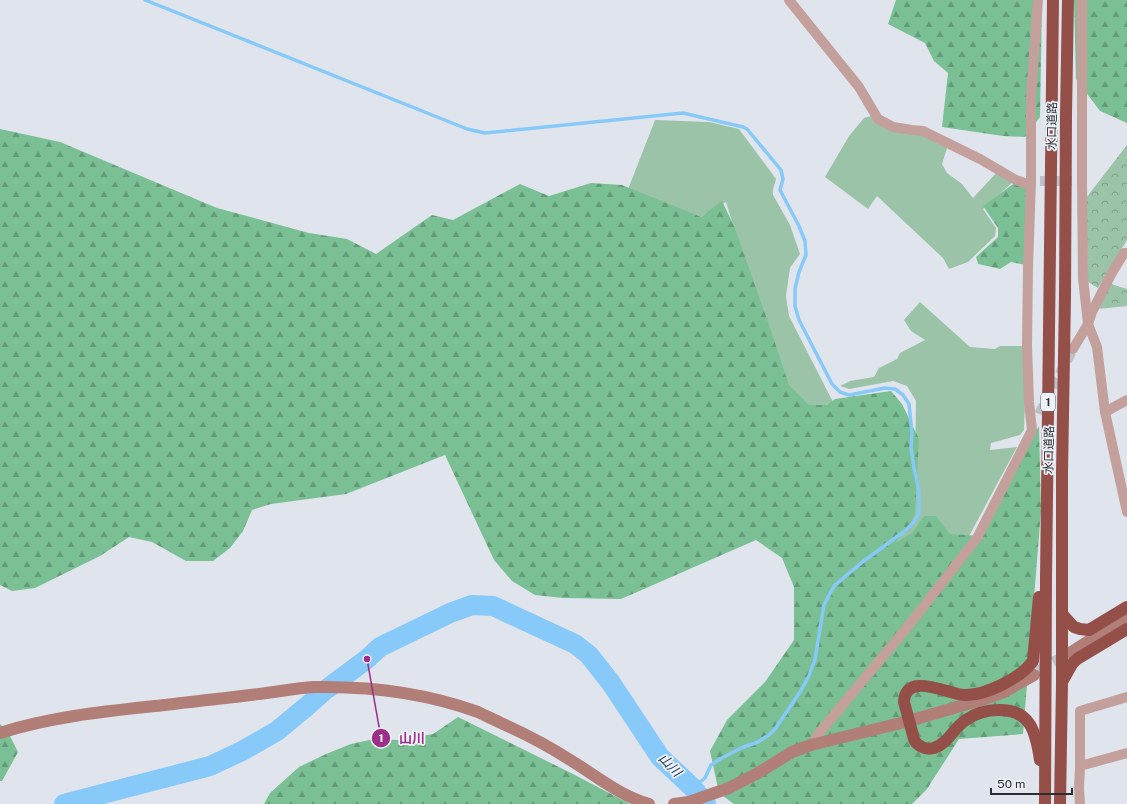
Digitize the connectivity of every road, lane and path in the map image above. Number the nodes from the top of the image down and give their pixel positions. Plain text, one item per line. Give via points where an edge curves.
1 (789, 0) edge
2 (1038, 0) edge
3 (1053, 0) edge
4 (1068, 0) edge
5 (1082, 0) edge
6 (1033, 182) junction
7 (1127, 253) edge
8 (1088, 324) junction
9 (1073, 349) tunnel mouth
10 (1127, 400) edge
11 (1105, 412) junction
12 (1127, 512) edge
13 (1046, 579) junction
14 (1127, 607) edge
15 (1062, 614) junction
16 (1127, 616) edge
17 (1127, 629) edge
18 (1070, 653) tunnel mouth
19 (1034, 675) tunnel mouth
20 (1062, 683) junction
21 (1127, 697) edge
22 (909, 721) junction
23 (0, 733) edge
24 (811, 745) junction
25 (1127, 753) edge
26 (1080, 766) junction
27 (1046, 774) junction
28 (649, 804) edge
29 (674, 804) edge
30 (1045, 804) edge
31 (1060, 804) edge
32 (1080, 804) edge

1 - 6 street via 859,87 878,119 893,127 923,131 1016,180
2 - 6 street via 1031,96
3 - 13 highway, 水口道路 / 1
4 - 15 highway, 水口道路 / 1
5 - 8 street via 1077,181
6 - 24 street via 1027,346 1029,402 1035,417 1032,430 977,538
7 - 8 street via 1124,253 1113,272
8 - 9 street
8 - 11 street via 1097,347
10 - 11 street
11 - 12 street
13 - 22 highway via 1040,587 1035,654 1030,665 999,687 975,694 965,695 925,686 912,687 904,696
13 - 27 highway, 水口道路 / 1
14 - 15 highway via 1089,630 1074,627
15 - 20 highway, 水口道路 / 1
16 - 18 street
17 - 20 highway via 1077,659
19 - 22 street via 1004,692
20 - 31 highway, 水口道路 / 1
21 - 26 street via 1080,711
22 - 24 street
22 - 27 highway via 915,742 927,749 942,745 965,720 974,715 990,710 1011,710 1026,720 1032,729 1037,740 1040,762
23 - 28 street via 49,721 111,711 312,687 371,689 410,694 478,712 547,745 623,793
24 - 29 street via 792,752 729,788 689,802
25 - 26 street
26 - 32 street
27 - 30 highway, 水口道路 / 1

